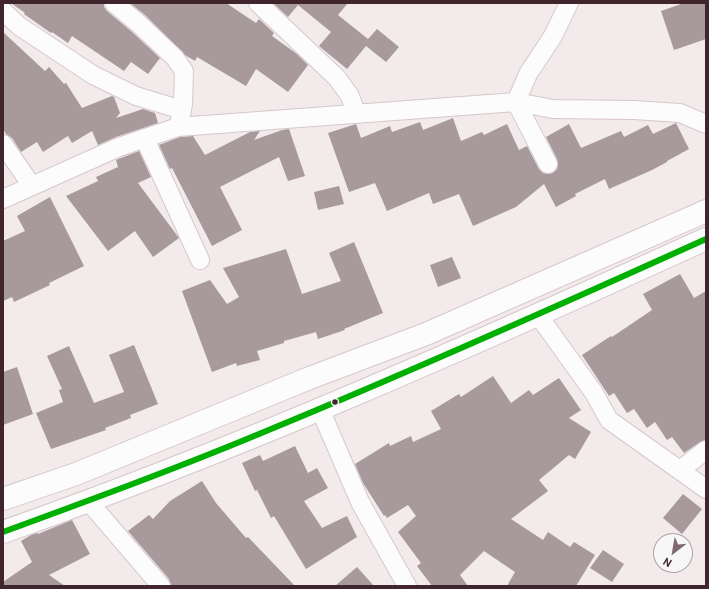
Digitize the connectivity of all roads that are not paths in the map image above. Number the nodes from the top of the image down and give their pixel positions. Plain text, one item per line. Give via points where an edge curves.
1 (114, 3) edge
2 (258, 3) edge
3 (569, 3) edge
4 (3, 11) edge
5 (516, 102) junction
6 (182, 108) junction
7 (356, 113) junction
8 (706, 124) edge
9 (145, 139) junction
10 (3, 144) edge
11 (548, 164) dead end
12 (32, 186) junction
13 (3, 199) edge
14 (706, 211) edge
15 (706, 239) edge
16 (200, 260) dead end
17 (526, 289) junction
18 (538, 315) junction
19 (307, 379) junction
20 (320, 409) junction
21 (706, 450) edge
22 (680, 470) junction
23 (76, 474) junction
24 (706, 489) edge
25 (3, 500) edge
26 (89, 502) junction
27 (3, 532) edge
28 (161, 586) edge
29 (407, 586) edge

1 - 6 street via 175,58 184,71
2 - 7 street via 338,78 350,96
3 - 5 street via 553,36 528,74
4 - 6 street via 20,26 93,75 136,96
5 - 7 street
5 - 8 street via 553,109 680,113
5 - 11 street
6 - 7 street
6 - 9 street
9 - 12 street via 119,147
9 - 16 street
10 - 12 street
12 - 13 street
14 - 17 main road
15 - 18 main road
17 - 18 main road
17 - 19 main road via 426,334
18 - 20 main road
18 - 22 street via 594,393 609,420
19 - 20 main road
19 - 23 main road
20 - 26 main road
20 - 29 street via 360,502
21 - 22 street
22 - 24 street
23 - 25 main road
23 - 26 main road
26 - 27 main road
26 - 28 street

